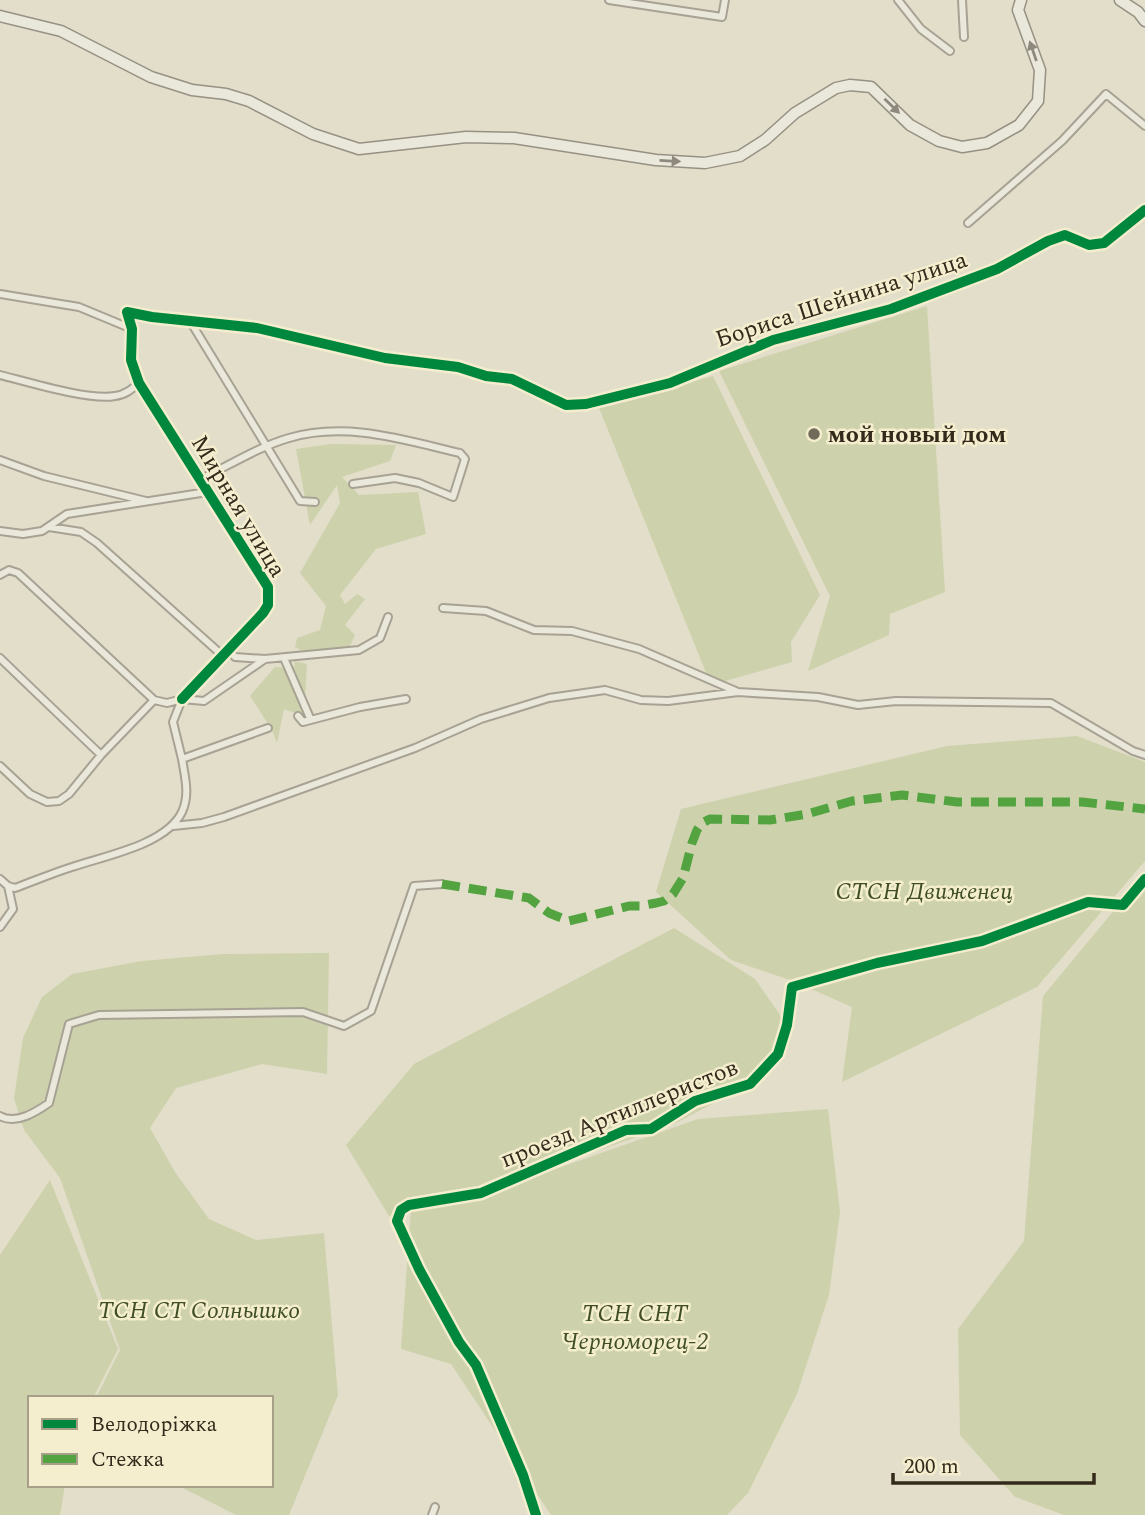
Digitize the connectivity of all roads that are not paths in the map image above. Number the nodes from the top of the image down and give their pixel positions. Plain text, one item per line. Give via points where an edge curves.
1 (609, 0) edge
2 (724, 0) edge
3 (898, 0) edge
4 (962, 0) edge
5 (1021, 0) edge
6 (1120, 0) edge
7 (0, 16) edge
8 (1145, 20) edge
9 (964, 37) dead end
10 (950, 51) dead end
11 (1145, 126) edge
12 (1145, 210) edge
13 (968, 223) dead end
14 (0, 294) edge
15 (127, 312) joint
16 (190, 321) junction
17 (132, 329) junction
18 (0, 376) edge
19 (139, 383) junction
20 (266, 446) junction
21 (0, 460) edge
22 (201, 479) junction
23 (353, 484) dead end
24 (207, 492) junction
25 (150, 502) junction
26 (314, 502) dead end
27 (49, 527) junction
28 (0, 531) edge
29 (0, 575) edge
30 (443, 608) dead end
31 (388, 617) dead end
32 (228, 649) junction
33 (222, 655) junction
34 (284, 658) junction
35 (0, 659) edge
36 (265, 659) junction
37 (738, 692) junction
38 (182, 699) junction
39 (405, 699) dead end
40 (154, 700) junction
41 (298, 716) dead end
42 (310, 718) junction
43 (268, 728) dead end
44 (101, 755) junction
45 (1145, 755) edge
46 (182, 759) junction
47 (0, 766) edge
48 (173, 826) junction
49 (0, 879) edge
50 (1145, 879) edge
51 (442, 884) dead end
52 (8, 886) junction
53 (0, 927) edge
54 (0, 1116) edge
55 (435, 1507) dead end
56 (432, 1515) edge
57 (536, 1515) edge

1 - 2 street via 722,17
3 - 10 street via 921,29
4 - 9 street
7 -> 5 main road via 61,31 151,77 249,101 313,134 359,149 466,136 705,163 740,156 823,94 850,86 871,87 911,125 939,141 962,147 987,143 1019,125 1038,101 1040,70 1018,10
6 - 8 main road
11 - 13 street via 1106,94 1062,141
12 - 16 street, Бориса Шейнина улица via 1104,243 1056,238 997,269 891,309 773,340 670,383 586,404 566,405 512,379 458,367 385,358 257,328
14 - 17 street via 79,307
15 - 16 street, Бориса Шейнина улица
15 - 17 street, Мирная улица
16 - 20 street
17 - 19 street, Мирная улица via 131,360
18 - 19 street via 114,397
19 - 22 street, Мирная улица
20 - 22 street
20 - 23 street via 292,437 357,431 460,453 465,459 453,497 395,478
20 - 26 street via 300,501
21 - 25 street via 44,476
22 - 24 street, Мирная улица
24 - 25 street
24 - 32 street, Мирная улица via 268,587 263,613
25 - 27 street via 67,514
27 - 28 street via 23,534
27 - 33 street via 81,532 97,542
29 - 40 street via 9,570 18,573
30 - 37 street via 486,611 534,630 572,631 639,649
31 - 34 street via 380,638 359,650
32 - 33 street, Мирная улица
32 - 36 street via 235,657
33 - 38 street, Мирная улица
34 - 36 street
34 - 42 street
35 - 44 street
36 - 38 street via 204,701
37 - 45 street via 818,697 858,705 896,701 1051,703
37 - 48 street via 668,701 605,691 549,698 481,719 225,817
38 - 40 street via 167,704
38 - 46 street via 173,722
39 - 42 street
40 - 44 street
41 - 42 street via 303,722
43 - 46 street
44 - 47 street via 59,801 47,802 30,794
46 - 48 street via 187,795
48 - 52 street via 129,848 15,888
49 - 52 street
50 - 57 street, проезд Артиллеристов via 1123,905 1088,902 982,941 792,987 788,1024 778,1054 750,1084 695,1101 651,1129 626,1130 481,1193 401,1210 397,1221 419,1269 476,1365
51 - 54 street via 414,886 371,1011 344,1026 303,1012 99,1015 69,1024 49,1102 17,1119
52 - 53 street via 13,909
55 - 56 street

